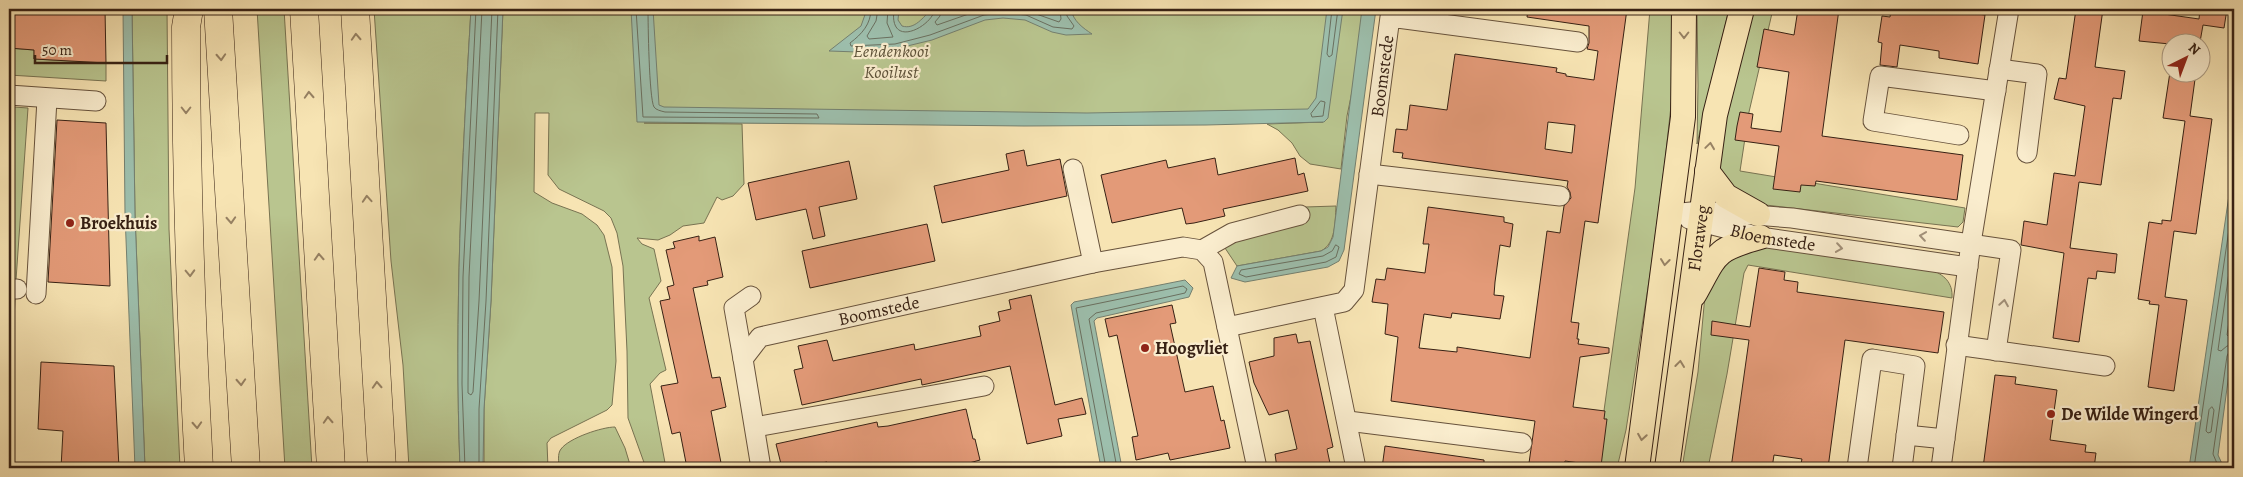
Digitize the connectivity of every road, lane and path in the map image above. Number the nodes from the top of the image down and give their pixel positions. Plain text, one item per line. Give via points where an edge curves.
1 (189, 9) edge
2 (218, 9) edge
3 (304, 9) edge
4 (354, 9) edge
5 (1684, 9) edge
6 (1742, 9) edge
7 (2008, 9) edge
8 (1578, 42) dead end
9 (1999, 69) junction
10 (1996, 91) junction
11 (9, 95) edge
12 (47, 98) junction
13 (96, 100) dead end
14 (1959, 134) dead end
15 (2027, 153) dead end
16 (1073, 169) dead end
17 (1707, 171) junction
18 (1369, 174) junction
19 (1560, 196) dead end
20 (1671, 214) junction
21 (1300, 215) dead end
22 (1700, 217) junction
23 (1759, 226) junction
24 (1971, 243) junction
25 (1207, 256) junction
26 (1093, 263) junction
27 (1968, 267) junction
28 (36, 294) dead end
29 (751, 296) dead end
30 (1688, 305) junction
31 (1323, 307) junction
32 (1227, 327) junction
33 (1956, 345) junction
34 (1996, 351) junction
35 (742, 359) junction
36 (2105, 366) dead end
37 (984, 386) dead end
38 (1348, 421) junction
39 (755, 427) junction
40 (1906, 435) junction
41 (1945, 439) junction
42 (1522, 443) dead end
43 (199, 468) edge
44 (246, 468) edge
45 (331, 468) edge
46 (382, 468) edge
47 (761, 468) edge
48 (1257, 468) edge
49 (1356, 468) edge
50 (1638, 468) edge
51 (1667, 468) edge
52 (1857, 468) edge
53 (1902, 468) edge
54 (1941, 468) edge

1 -> 43 highway via 186,26 186,173
2 -> 44 highway
45 -> 3 highway
46 -> 4 highway
5 -> 20 main road, Floraweg via 1683,117
17 -> 6 main road, Floraweg via 1715,115
7 - 9 street
8 - 18 street, Boomstede via 1390,16
9 - 10 street
9 - 15 street via 2037,74
10 - 14 street via 1880,76 1873,121
10 - 24 street
11 - 12 street
12 - 13 street
12 - 28 street
16 - 26 street
17 - 22 main road, Floraweg
17 - 23 main road via 1726,196
18 - 19 street
18 - 31 street, Boomstede via 1354,290 1344,302
20 - 22 street, Bloemstede
20 -> 50 main road, Floraweg
21 - 25 street via 1232,233
22 - 23 street, Bloemstede
22 - 30 main road, Floraweg
24 -> 23 street, Bloemstede
23 -> 27 street, Bloemstede
23 - 30 main road via 1716,255
24 - 27 street
34 -> 24 street, Bloemstede via 2012,250
25 - 26 street, Boomstede via 1183,247
25 - 32 street
26 - 35 street, Boomstede via 760,337
27 - 33 street
29 - 35 street via 734,308
51 -> 30 main road, Floraweg
31 - 32 street, Boomstede
31 - 38 street
32 - 48 street
33 - 34 street
33 - 41 street
34 - 36 street
35 - 39 street
37 - 39 street
38 - 42 street
38 - 49 street
39 - 47 street
40 - 41 street
40 - 52 street via 1915,366 1872,359
40 - 53 street
41 - 54 street

